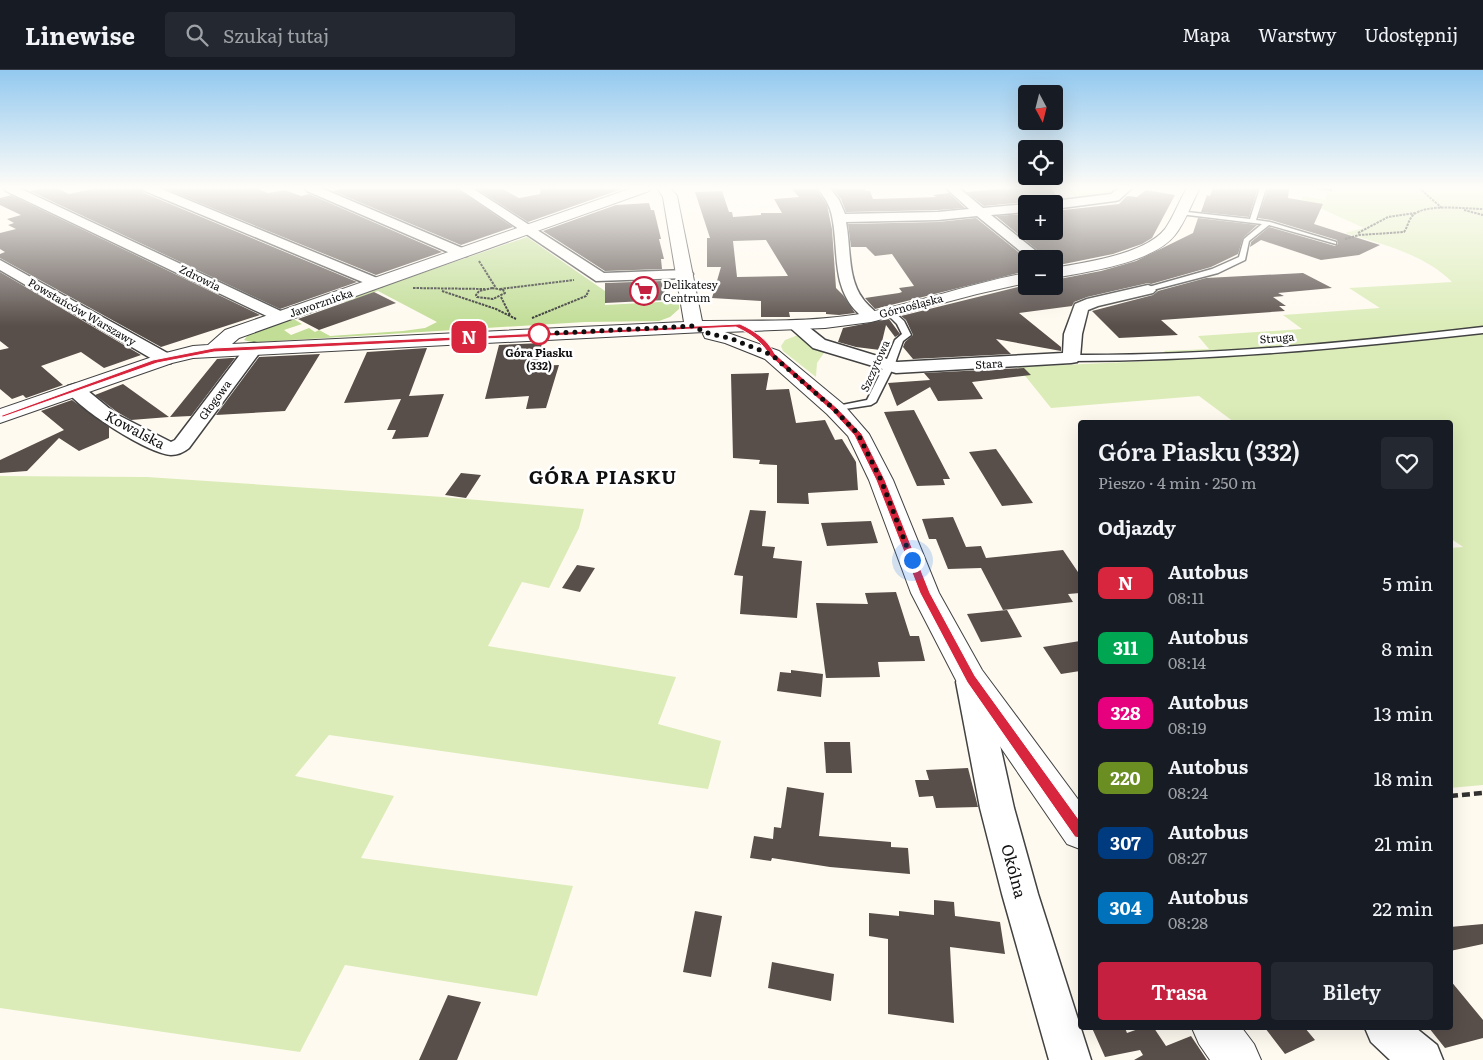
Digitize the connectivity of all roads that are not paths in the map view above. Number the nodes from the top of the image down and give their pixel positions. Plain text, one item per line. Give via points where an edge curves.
1 (107, 234) edge
2 (258, 234) edge
3 (418, 234) edge
4 (518, 234) edge
5 (533, 234) edge
6 (678, 234) edge
7 (842, 234) edge
8 (1006, 234) edge
9 (1166, 234) edge
10 (1254, 234) edge
11 (1305, 234) edge
12 (1334, 243) road end
13 (1027, 250) edge
14 (469, 256) junction
15 (0, 264) edge
16 (1063, 270) edge
17 (686, 274) junction
18 (1018, 280) edge
19 (377, 284) junction
20 (1148, 290) joint
21 (889, 312) junction
22 (281, 317) junction
23 (871, 317) junction
24 (795, 325) junction
25 (694, 326) junction
26 (1483, 330) edge
27 (734, 332) junction
28 (254, 348) junction
29 (214, 350) junction
30 (770, 350) junction
31 (1071, 358) junction
32 (165, 359) junction
33 (889, 366) junction
34 (75, 390) junction
35 (834, 409) junction
36 (0, 416) edge
37 (174, 449) joint
38 (971, 679) junction
39 (1078, 829) edge
40 (1216, 1030) edge
41 (1387, 1030) edge
42 (1070, 1060) edge
43 (1238, 1060) edge
44 (1422, 1060) edge

1 - 22 street, Zdrowia
2 - 19 street
3 - 14 street
4 - 14 street, Jaworznicka
5 - 17 street via 599,277
6 - 17 street
7 - 23 street via 848,286 855,300
8 - 13 street
9 - 16 street via 1155,243 1116,259
10 - 20 lane via 1246,240 1242,258 1215,271
11 - 12 lane
14 - 19 street, Jaworznicka
15 - 32 street, Powstańców Warszawy
17 - 25 street
18 - 21 street, Górnośląska
19 - 22 street, Jaworznicka
20 - 31 street via 1081,307 1073,334
21 - 23 street, Górnośląska
21 - 33 lane, Szczytowa via 901,323 907,335 899,340
22 - 29 street, Jaworznicka via 232,334
23 - 24 street, Górnośląska
24 - 27 street, Górnośląska
24 - 30 street, Górnośląska via 777,336
24 - 33 street, Stara via 819,344
25 - 27 street via 704,332
25 - 28 street
26 - 31 lane, Struga via 1202,355
27 - 30 street
28 - 29 street
28 - 37 street, Głogowa via 182,444
29 - 32 street
30 - 35 street
31 - 33 street, Stara via 912,369
32 - 34 street
33 - 35 lane, Szczytowa via 871,402
34 - 36 street
34 - 37 street, Kowalska via 109,418 166,448
35 - 38 street via 858,434 925,593
38 - 39 street
38 - 42 street, Okólna via 997,808
40 - 43 street
41 - 44 street

